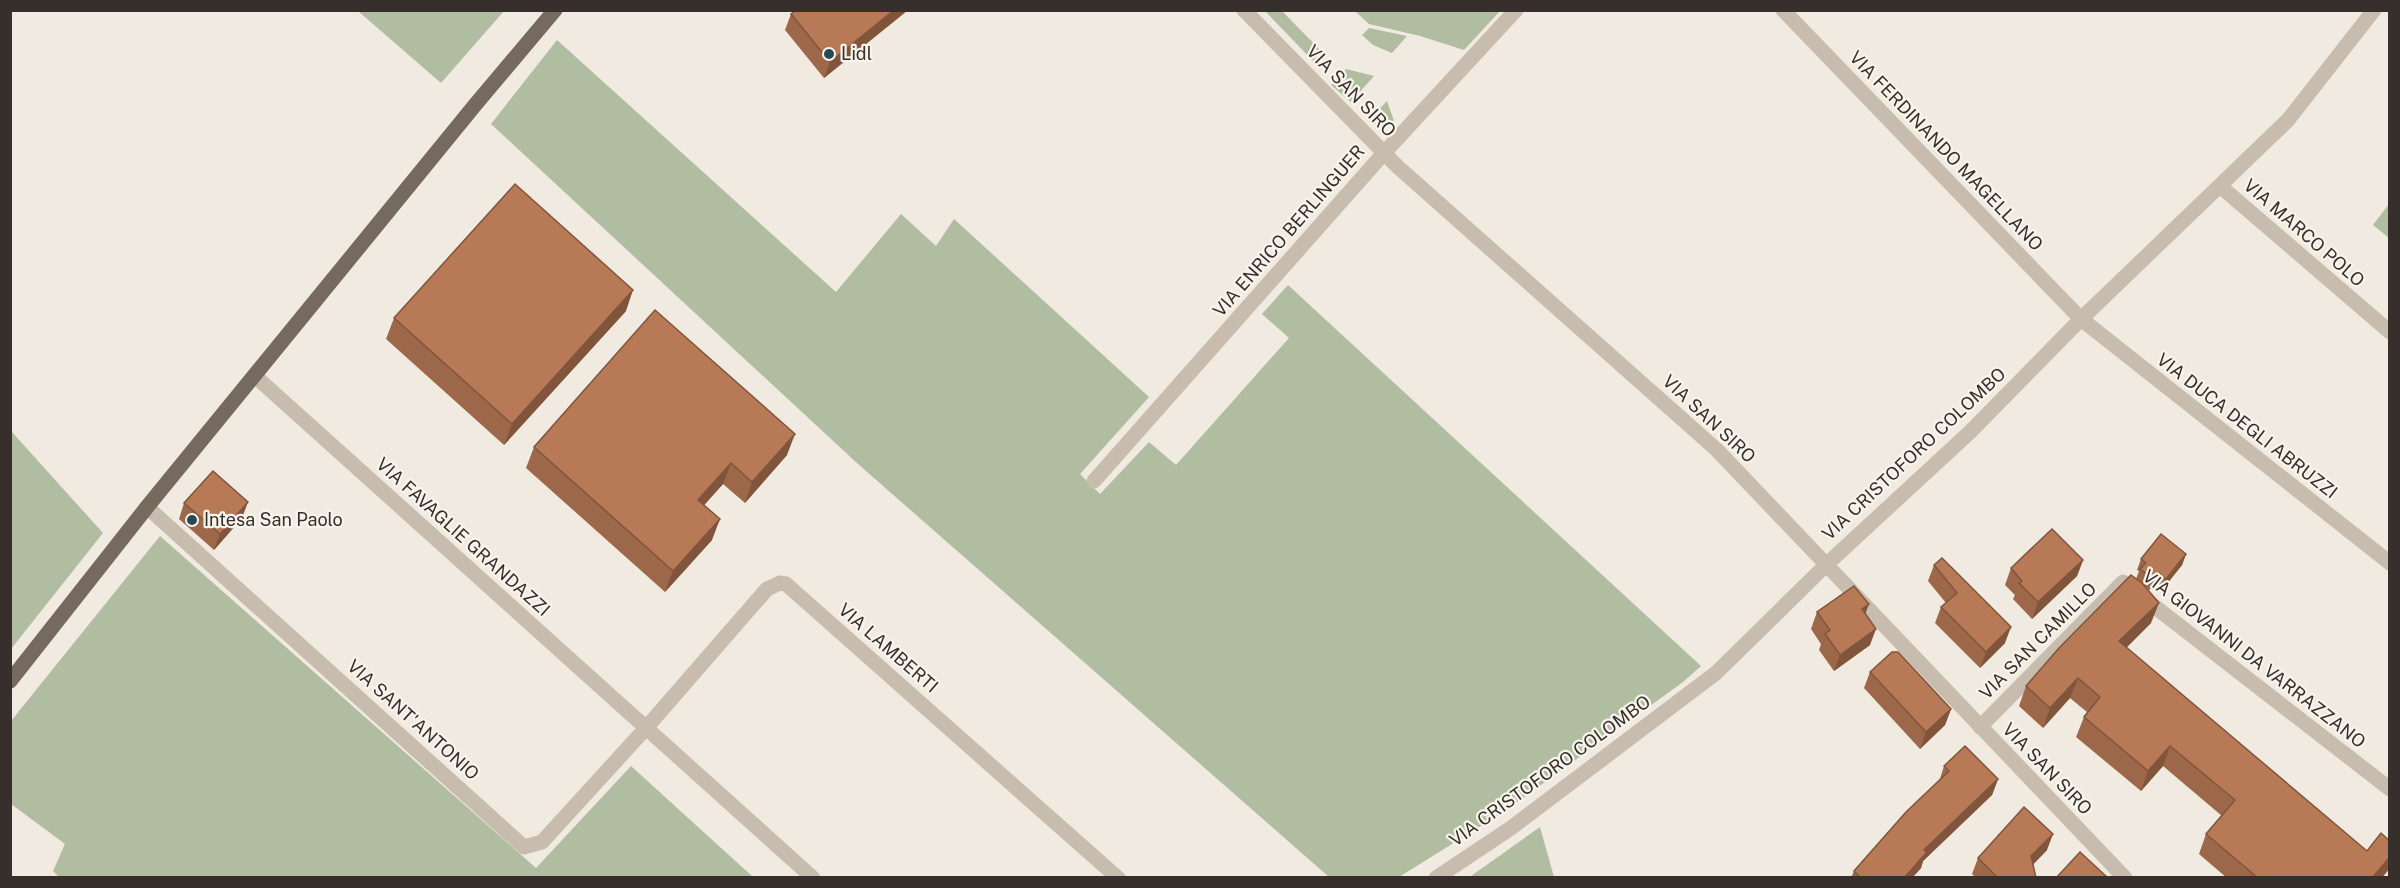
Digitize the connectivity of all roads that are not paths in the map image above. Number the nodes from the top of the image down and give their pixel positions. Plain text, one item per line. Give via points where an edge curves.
1 (555, 10) edge
2 (1244, 10) edge
3 (1516, 10) edge
4 (1783, 10) edge
5 (2374, 10) edge
6 (1384, 153) junction
7 (2220, 186) junction
8 (2081, 319) junction
9 (2390, 332) edge
10 (255, 376) junction
11 (1094, 481) dead end
12 (147, 507) junction
13 (2390, 563) edge
14 (1827, 564) junction
15 (2123, 582) joint
16 (50, 630) junction
17 (10, 673) edge
18 (10, 681) edge
19 (1980, 727) junction
20 (646, 728) junction
21 (2390, 789) edge
22 (813, 878) edge
23 (1118, 878) edge
24 (1436, 878) edge
25 (2125, 878) edge

1 - 10 main road
2 - 6 street, VIA SAN SIRO
3 - 6 street, VIA ENRICO BERLINGUER
4 - 8 street, VIA FERDINANDO MAGELLANO
5 - 7 street, VIA CRISTOFORO COLOMBO via 2288,120
6 - 11 street, VIA ENRICO BERLINGUER
6 - 14 street, VIA SAN SIRO via 1717,450
7 - 8 street, VIA CRISTOFORO COLOMBO
7 - 9 street, VIA MARCO POLO
8 - 13 street, VIA DUCA DEGLI ABRUZZI
8 - 14 street, VIA CRISTOFORO COLOMBO via 1970,432
10 - 12 main road
10 - 20 street, VIA FAVAGLIE GRANDAZZI
12 - 16 main road
12 - 20 street, VIA SANT'ANTONIO via 524,847 542,842
14 - 19 street, VIA SAN SIRO
14 - 24 street, VIA CRISTOFORO COLOMBO via 1716,673 1511,828
15 - 19 street, VIA SAN CAMILLO
15 - 21 street, VIA GIOVANNI DA VARRAZZANO
16 - 17 main road
16 - 18 main road
19 - 25 street, VIA SAN SIRO
20 - 22 street, VIA FAVAGLIE GRANDAZZI
20 - 23 street, VIA LAMBERTI via 767,589 786,584

